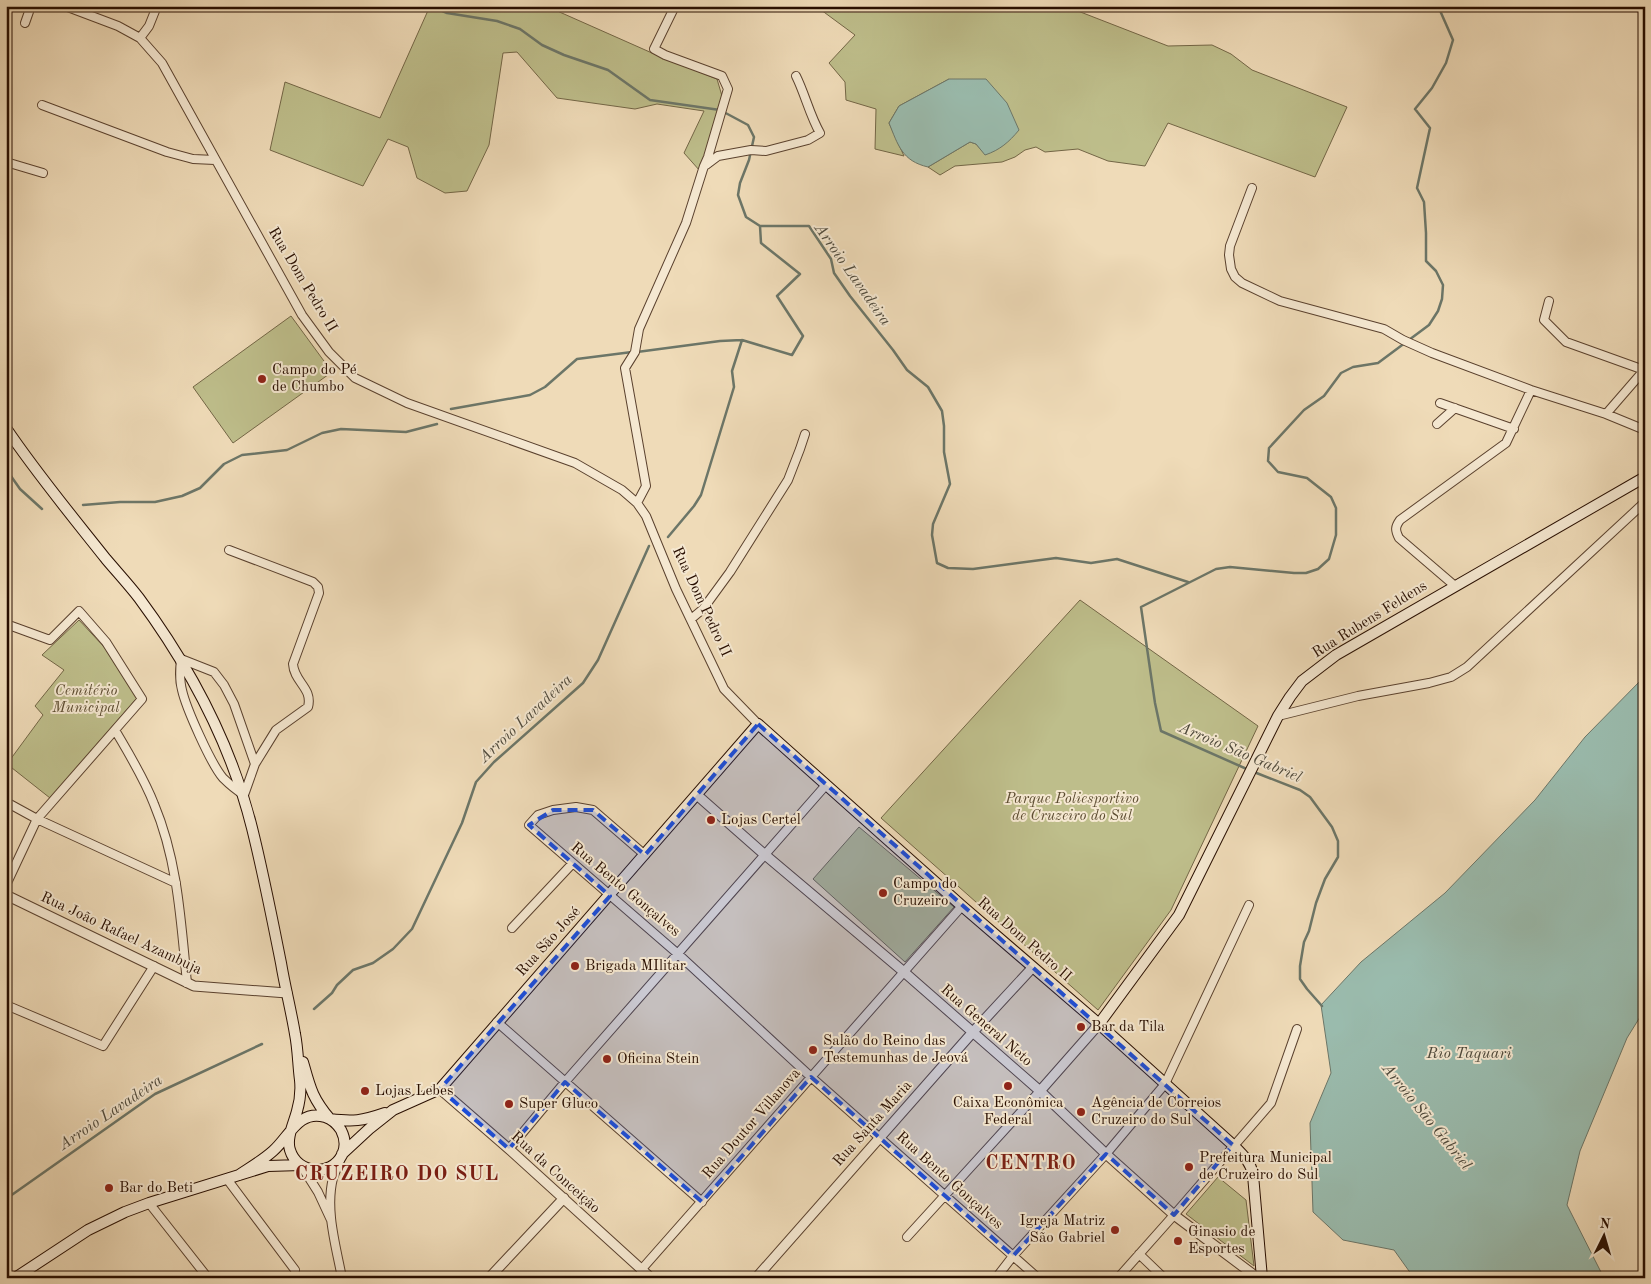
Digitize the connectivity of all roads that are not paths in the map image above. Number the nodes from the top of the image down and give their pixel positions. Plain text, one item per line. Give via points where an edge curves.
1 (30, 6) edge
2 (65, 6) edge
3 (158, 6) edge
4 (675, 6) edge
5 (25, 23) dead end
6 (140, 38) junction
7 (796, 76) dead end
8 (42, 105) dead end
9 (215, 160) junction
10 (6, 162) edge
11 (704, 166) junction
12 (43, 173) dead end
13 (1252, 188) dead end
14 (1549, 301) dead end
15 (1644, 369) edge
16 (1531, 390) junction
17 (1440, 403) dead end
18 (1455, 408) junction
19 (1606, 414) junction
20 (1437, 424) dead end
21 (6, 428) edge
22 (1514, 429) junction
23 (1645, 430) edge
24 (805, 434) dead end
25 (1645, 477) edge
26 (1645, 502) edge
27 (637, 503) junction
28 (229, 550) dead end
29 (1455, 586) junction
30 (691, 618) junction
31 (6, 624) edge
32 (180, 659) junction
33 (1278, 716) junction
34 (758, 724) junction
35 (115, 730) junction
36 (255, 764) junction
37 (826, 785) junction
38 (244, 795) junction
39 (697, 795) junction
40 (6, 802) edge
41 (37, 819) junction
42 (764, 854) junction
43 (645, 855) junction
44 (572, 864) junction
45 (176, 882) junction
46 (6, 885) edge
47 (6, 895) edge
48 (610, 896) junction
49 (1250, 905) dead end
50 (962, 906) junction
51 (512, 928) dead end
52 (678, 954) junction
53 (154, 966) junction
54 (1033, 967) junction
55 (904, 972) junction
56 (187, 983) junction
57 (287, 993) junction
58 (6, 1005) edge
59 (497, 1022) junction
60 (1100, 1024) junction
61 (1297, 1029) dead end
62 (972, 1033) junction
63 (296, 1037) junction
64 (811, 1077) junction
65 (565, 1082) junction
66 (1165, 1084) junction
67 (440, 1089) junction
68 (1040, 1091) junction
69 (393, 1110) junction
70 (330, 1119) junction
71 (293, 1128) junction
72 (880, 1137) junction
73 (1233, 1145) junction
74 (509, 1149) junction
75 (342, 1154) junction
76 (1106, 1154) junction
77 (300, 1165) junction
78 (240, 1174) junction
79 (227, 1179) junction
80 (944, 1195) junction
81 (564, 1198) junction
82 (702, 1202) junction
83 (149, 1203) junction
84 (1174, 1215) junction
85 (332, 1222) junction
86 (907, 1237) dead end
87 (1139, 1254) junction
88 (1013, 1256) junction
89 (295, 1270) dead end
90 (642, 1270) junction
91 (759, 1277) edge
92 (15, 1278) edge
93 (208, 1278) edge
94 (342, 1278) edge
95 (489, 1278) edge
96 (651, 1278) edge
97 (996, 1278) edge
98 (1038, 1278) edge
99 (1118, 1278) edge
100 (1164, 1278) edge
101 (1258, 1278) edge
102 (1262, 1278) edge

1 - 5 street
2 - 6 street, Rua Dom Pedro II
3 - 6 street
4 - 11 street via 654,49 722,76 728,89
6 - 9 street, Rua Dom Pedro II via 162,63
7 - 11 street via 820,133 808,140 766,151 718,156
8 - 9 street via 167,152 193,159
9 - 27 street, Rua Dom Pedro II via 302,315 329,352 355,378 407,403 575,464 622,490
10 - 12 street
11 - 27 street via 686,223 640,329 635,352 625,368 646,486
13 - 16 street via 1229,255 1231,269 1242,283 1280,301 1384,329 1403,340
14 - 15 street via 1544,320 1566,342
15 - 19 street
16 - 19 street
16 - 22 street
17 - 18 street
18 - 20 street
18 - 22 street
19 - 23 street
21 - 32 main road via 48,487 137,595
22 - 29 street via 1506,443 1407,514 1396,526 1399,538
24 - 30 street via 788,480 730,572 703,609
25 - 29 main road, Rua Rubens Feldens
26 - 33 street via 1467,667 1429,682
27 - 30 street, Rua Dom Pedro II via 646,516
28 - 36 street via 314,582 318,587 293,664 309,695 308,707 276,730
29 - 33 main road, Rua Rubens Feldens via 1336,655 1302,681
30 - 34 street, Rua Dom Pedro II via 724,689
31 - 35 street via 50,640 79,611 106,642 142,699
32 - 36 street via 214,672 224,685 239,714
32 - 38 main road via 216,727
32 - 38 street via 182,692 215,765 222,777
33 - 60 main road, Rua Rubens Feldens via 1176,920
34 - 37 main road, Rua Dom Pedro II
34 - 39 main road, Rua São José
35 - 41 street
35 - 45 street via 155,805
36 - 38 street
37 - 42 street
37 - 50 main road, Rua Dom Pedro II
38 - 57 main road
39 - 42 street, Rua General Neto
39 - 43 main road, Rua São José
40 - 41 street
41 - 45 street
41 - 46 street
42 - 52 street
42 - 55 street, Rua General Neto
43 - 44 street, Rua Bento Gonçalves via 594,810 576,807 538,815 528,825
43 - 48 main road, Rua São José
44 - 48 street, Rua Bento Gonçalves
44 - 51 street
45 - 56 street
47 - 53 street, Rua João Rafael Azambuja
48 - 52 street, Rua Bento Gonçalves
48 - 59 main road, Rua São José
49 - 66 street
50 - 54 main road, Rua Dom Pedro II
50 - 55 street, Rua Doutor Villanova
52 - 64 street, Rua Bento Gonçalves
52 - 65 street
53 - 56 street, Rua João Rafael Azambuja
53 - 58 street via 103,1046
54 - 60 main road, Rua Dom Pedro II
54 - 62 street, Rua Santa Maria
55 - 62 street, Rua General Neto
55 - 64 street, Rua Doutor Villanova
56 - 57 street, Rua João Rafael Azambuja
57 - 63 main road
59 - 65 street
59 - 67 main road, Rua São José
60 - 66 main road, Rua Dom Pedro II
60 - 68 street
61 - 73 street via 1271,1102
62 - 68 street, Rua General Neto
62 - 72 street, Rua Santa Maria
63 - 70 main road via 310,1089
63 - 71 main road via 300,1084
64 - 72 street, Rua Bento Gonçalves
64 - 82 street, Rua Doutor Villanova
65 - 74 street
65 - 82 street
66 - 73 main road, Rua Dom Pedro II
66 - 76 street
67 - 69 main road, Rua São José
67 - 74 street, Rua da Conceição
68 - 76 street, Rua General Neto
68 - 80 street
69 - 70 main road via 352,1122
69 - 75 main road, Rua São José
70 - 71 main road via 310,1117
70 - 75 main road via 342,1132 345,1143
71 - 77 main road via 289,1139 290,1151
71 - 78 main road via 271,1153
72 - 80 street, Rua Bento Gonçalves
72 - 91 street, Rua Santa Maria
73 - 84 street
73 - 102 main road, Rua Dom Pedro II via 1252,1167
74 - 81 street, Rua da Conceição
75 - 77 main road via 327,1168 314,1170
75 - 85 street via 333,1178
76 - 84 street, Rua General Neto
76 - 88 street
77 - 78 main road via 268,1166
77 - 85 street
78 - 79 main road
79 - 83 main road
79 - 89 street
80 - 86 street
80 - 88 street, Rua Bento Gonçalves
81 - 90 street, Rua da Conceição
81 - 95 street
82 - 90 street, Rua Doutor Villanova
83 - 92 main road via 109,1219
83 - 93 street
84 - 87 street
84 - 101 street, Rua General Neto
85 - 94 street
87 - 99 street
87 - 100 street
88 - 97 street
88 - 98 street, Rua Bento Gonçalves
90 - 96 street, Rua da Conceição

